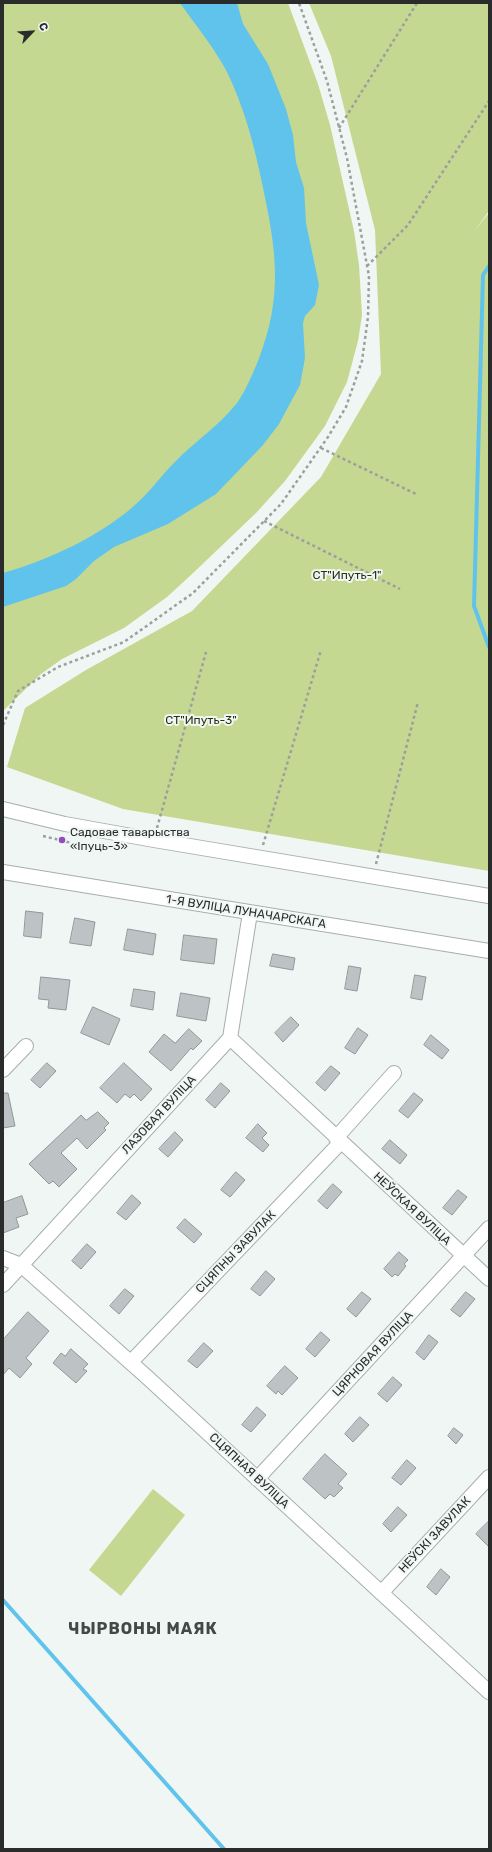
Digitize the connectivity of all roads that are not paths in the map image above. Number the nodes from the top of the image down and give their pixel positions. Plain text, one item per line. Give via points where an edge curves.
1 (3, 809) edge
2 (3, 872) edge
3 (489, 896) edge
4 (250, 913) junction
5 (489, 952) edge
6 (230, 1038) junction
7 (26, 1046) dead end
8 (3, 1070) edge
9 (394, 1073) dead end
10 (338, 1140) junction
11 (489, 1228) edge
12 (464, 1257) junction
13 (3, 1258) edge
14 (21, 1265) junction
15 (489, 1279) edge
16 (3, 1285) edge
17 (131, 1362) junction
18 (489, 1477) edge
19 (257, 1480) junction
20 (381, 1593) junction
21 (489, 1692) edge

1 - 3 street via 65,824 154,840
2 - 4 street, 1-Я ВУЛІЦА ЛУНАЧАРСКАГА
4 - 5 street, 1-Я ВУЛІЦА ЛУНАЧАРСКАГА
4 - 6 street
6 - 10 street, НЕЎСКАЯ ВУЛІЦА
6 - 14 street, ЛАЗОВАЯ ВУЛІЦА
7 - 8 street
9 - 10 street
10 - 12 street, НЕЎСКАЯ ВУЛІЦА
10 - 17 street, СЦЯПНЫ ЗАВУЛАК
11 - 12 street, ЦЯРНОВАЯ ВУЛІЦА
12 - 15 street, НЕЎСКАЯ ВУЛІЦА
12 - 19 street, ЦЯРНОВАЯ ВУЛІЦА
13 - 14 street, СЦЯПНАЯ ВУЛІЦА
14 - 16 street, ЛАЗОВАЯ ВУЛІЦА
14 - 17 street, СЦЯПНАЯ ВУЛІЦА
17 - 19 street, СЦЯПНАЯ ВУЛІЦА
18 - 20 street, НЕЎСКІ ЗАВУЛАК
19 - 20 street, СЦЯПНАЯ ВУЛІЦА
20 - 21 street, СЦЯПНАЯ ВУЛІЦА

